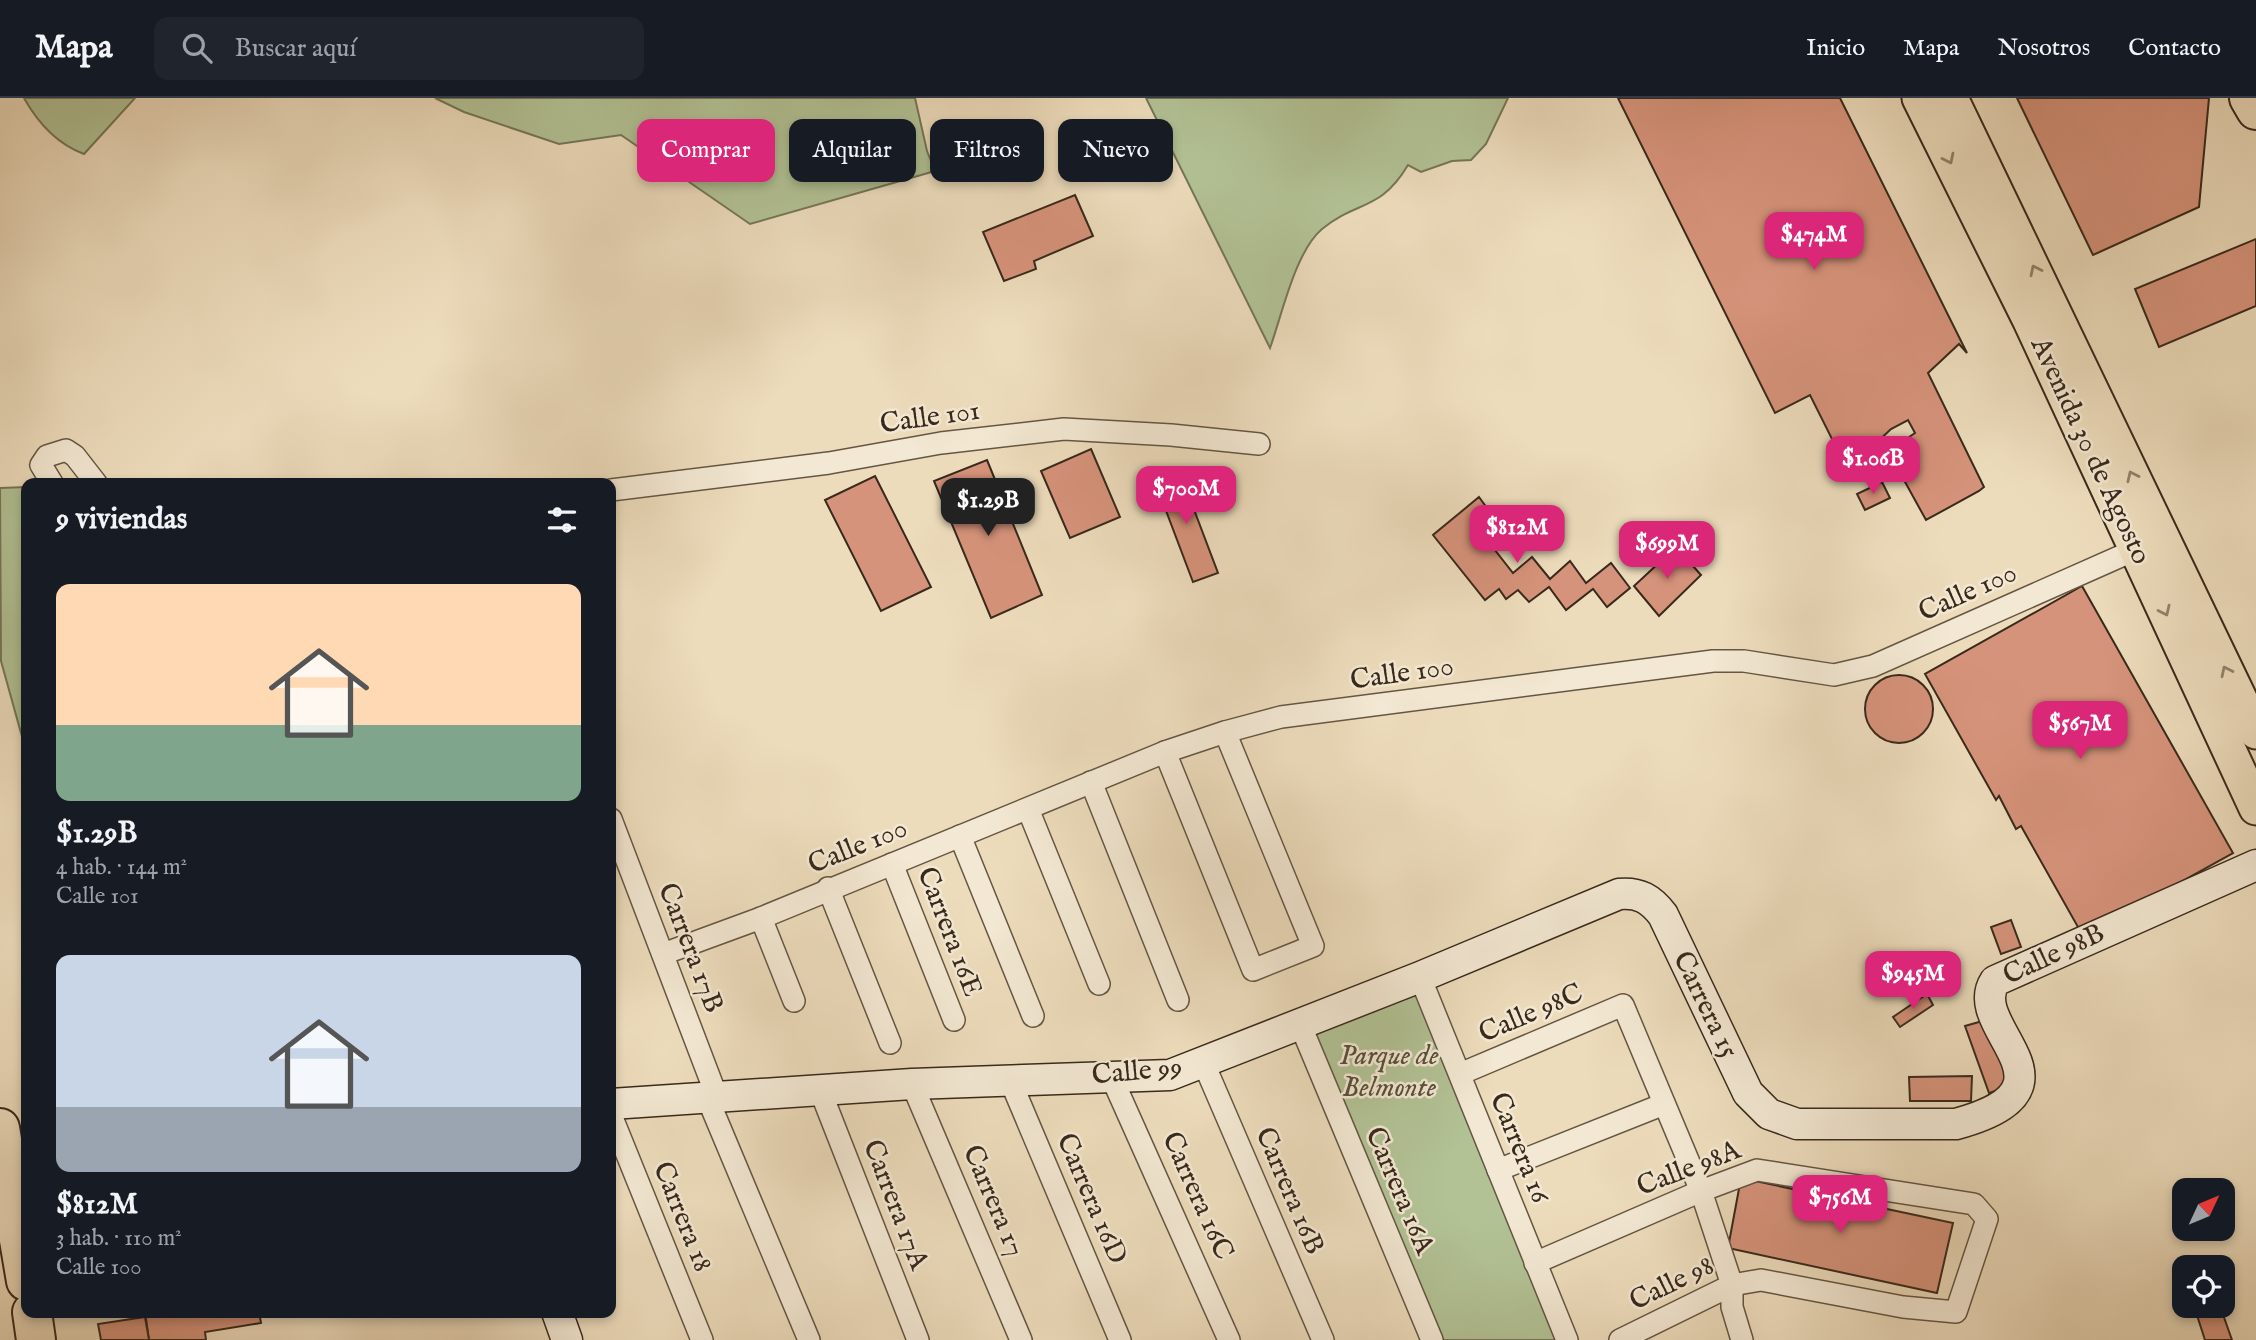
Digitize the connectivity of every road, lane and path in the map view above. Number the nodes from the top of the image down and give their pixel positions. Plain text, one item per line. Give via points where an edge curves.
1 (1919, 98) edge
2 (1951, 98) edge
3 (2249, 98) edge
4 (2256, 110) edge
5 (1259, 444) dead end
6 (49, 478) edge
7 (92, 478) edge
8 (616, 489) edge
9 (2149, 543) junction
10 (1225, 732) junction
11 (2256, 732) edge
12 (1165, 752) junction
13 (1091, 782) junction
14 (2256, 807) edge
15 (1028, 809) junction
16 (616, 832) edge
17 (960, 836) junction
18 (892, 864) junction
19 (2256, 865) edge
20 (828, 888) junction
21 (1663, 915) joint
22 (761, 918) junction
23 (663, 954) junction
24 (1420, 977) junction
25 (1099, 984) dead end
26 (1178, 1000) dead end
27 (794, 1001) dead end
28 (1033, 1016) dead end
29 (954, 1020) dead end
30 (1300, 1024) junction
31 (890, 1043) dead end
32 (1205, 1064) junction
33 (1460, 1074) junction
34 (1111, 1076) junction
35 (1010, 1080) junction
36 (912, 1084) junction
37 (820, 1090) junction
38 (1748, 1093) joint
39 (712, 1097) junction
40 (616, 1104) edge
41 (1664, 1104) junction
42 (616, 1127) edge
43 (0, 1128) edge
44 (1498, 1170) junction
45 (1700, 1191) junction
46 (21, 1252) edge
47 (1535, 1262) junction
48 (1732, 1285) junction
49 (1956, 1312) joint
50 (33, 1318) edge
51 (559, 1318) edge
52 (36, 1340) edge
53 (567, 1340) edge
54 (702, 1340) edge
55 (809, 1340) edge
56 (918, 1340) edge
57 (1021, 1340) edge
58 (1120, 1340) edge
59 (1229, 1340) edge
60 (1323, 1340) edge
61 (1432, 1340) edge
62 (1567, 1340) edge
63 (1620, 1340) edge
64 (1742, 1340) edge

1 -> 9 main road, Avenida 30 de Agosto via 2030,321
9 -> 2 main road, Avenida 30 de Agosto
3 - 4 highway
5 - 8 street, Calle 101 via 1064,429
6 - 7 street via 41,465 47,456 66,450
9 - 10 street, Calle 100 via 1873,666 1834,675 1744,661 1713,662 1281,718
11 -> 9 main road, Avenida 30 de Agosto
9 -> 14 main road, Avenida 30 de Agosto
10 - 12 street, Calle 100
10 - 12 street via 1313,946 1252,970
12 - 13 street, Calle 100
13 - 15 street, Calle 100
13 - 26 street
15 - 17 street, Calle 100
15 - 25 street
16 - 23 street, Carrera 17B
17 - 18 street, Calle 100
17 - 28 street
18 - 20 street, Calle 100
18 - 29 street, Carrera 16E
19 - 38 street, Calle 98B via 1995,981 1989,1004 2017,1061 2021,1080 1999,1106 1976,1119 1925,1125 1797,1124 1769,1114
20 - 22 street, Calle 100
20 - 31 street
21 - 24 street, Calle 99 via 1646,898 1619,894
21 - 38 street, Carrera 15
22 - 23 street, Calle 100
22 - 27 street
23 - 39 street, Carrera 17B
24 - 30 street, Calle 99
24 - 33 street, Carrera 16
30 - 32 street, Calle 99
30 - 61 street, Carrera 16A
32 - 34 street, Calle 99 via 1170,1075
32 - 60 street, Carrera 16B
33 - 41 street, Calle 98C via 1623,1005
33 - 44 street, Carrera 16
34 - 35 street, Calle 99
34 - 59 street, Carrera 16C
35 - 36 street, Calle 99
35 - 58 street, Carrera 16D
36 - 37 street, Calle 99
36 - 57 street, Carrera 17
37 - 39 street, Calle 99
37 - 56 street, Carrera 17A
39 - 40 street, Calle 99
39 - 55 street, Carrera 17B
41 - 44 street
41 - 45 street
42 - 54 street, Carrera 18
43 - 46 highway
44 - 47 street, Carrera 16
45 - 47 street, Calle 98A
45 - 48 street
45 - 49 street, Calle 98A via 1757,1170 1974,1204 1987,1219
47 - 62 street, Carrera 16
48 - 49 street, Calle 98 via 1761,1280 1903,1307
48 - 63 street, Calle 98
48 - 64 street via 1732,1307
50 - 52 highway
51 - 53 street

